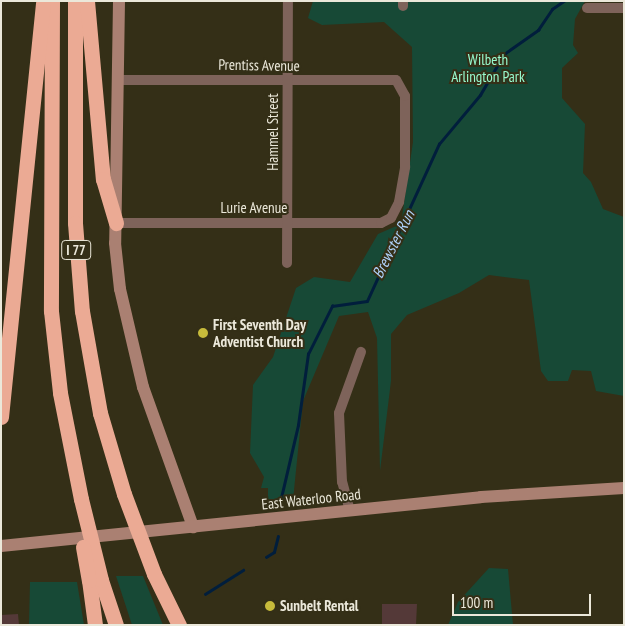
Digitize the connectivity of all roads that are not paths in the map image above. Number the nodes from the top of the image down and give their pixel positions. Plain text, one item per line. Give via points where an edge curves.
1 (43, 1) edge
2 (52, 1) edge
3 (75, 1) edge
4 (87, 1) edge
5 (119, 1) edge
6 (288, 1) edge
7 (587, 8) dead end
8 (624, 8) edge
9 (119, 80) junction
10 (288, 81) junction
11 (390, 218) joint
12 (116, 223) junction
13 (287, 224) junction
14 (286, 264) dead end
15 (361, 352) dead end
16 (1, 417) edge
17 (624, 488) edge
18 (350, 511) junction
19 (192, 527) junction
20 (1, 546) edge
21 (95, 580) junction
22 (95, 625) edge
23 (116, 625) edge
24 (179, 625) edge

1 - 16 highway
2 - 21 highway, I 77, bridge via 50,267 56,362 77,499
3 - 24 highway, I 77, bridge via 75,223 82,311 100,413 124,494 154,574
4 - 12 highway via 104,179
5 - 9 main road
6 - 10 street, Hammel Street
7 - 8 street
9 - 10 street, Prentiss Avenue
9 - 12 main road
10 - 11 street, Prentiss Avenue via 399,82 405,96 404,185
10 - 13 street, Hammel Street
11 - 13 street, Lurie Avenue via 370,224
12 - 13 street, Lurie Avenue
12 - 19 main road via 117,268 128,331 160,441
13 - 14 street, Hammel Street
15 - 18 street via 339,414 342,482
17 - 18 main road, East Waterloo Road via 481,497
18 - 19 main road, East Waterloo Road
19 - 20 main road, East Waterloo Road
21 - 22 highway
21 - 23 highway

